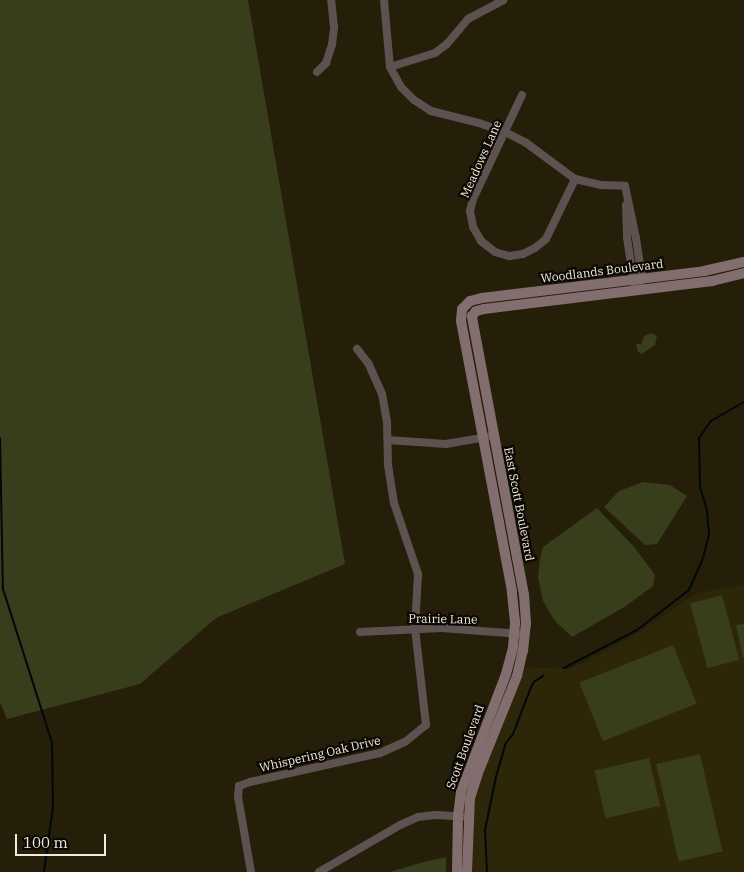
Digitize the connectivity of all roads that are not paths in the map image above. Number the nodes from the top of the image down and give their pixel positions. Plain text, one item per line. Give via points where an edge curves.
1 (330, 0) edge
2 (384, 0) edge
3 (503, 0) edge
4 (390, 67) junction
5 (317, 72) dead end
6 (522, 95) dead end
7 (505, 132) junction
8 (575, 179) junction
9 (744, 262) edge
10 (744, 273) edge
11 (637, 279) junction
12 (637, 290) junction
13 (464, 306) joint
14 (474, 313) joint
15 (357, 349) dead end
16 (493, 436) junction
17 (482, 438) junction
18 (388, 440) junction
19 (415, 628) junction
20 (360, 632) dead end
21 (520, 634) junction
22 (508, 699) joint
23 (463, 816) junction
24 (251, 872) edge
25 (319, 872) edge
26 (457, 872) edge
27 (467, 872) edge

1 - 5 street via 334,27 332,44 326,63
2 - 4 street
3 - 4 street via 468,19 435,53
4 - 7 street via 407,94 431,111
6 - 7 street, Meadows Lane
7 - 8 street via 525,142
7 - 8 street, Meadows Lane via 470,211 473,227 481,241 495,252 509,256 523,254 546,239
8 - 11 street via 625,186 627,238
9 - 11 street, Woodlands Boulevard via 704,271
10 - 12 street, Woodlands Boulevard via 712,281
11 - 12 street
11 - 13 street, Woodlands Boulevard via 482,298
12 - 14 street, Woodlands Boulevard via 484,309
13 - 17 street, East Scott Boulevard via 461,322
14 - 16 street, East Scott Boulevard via 472,323
15 - 18 street, Whispering Oak Drive via 368,363 382,394
16 - 17 street
16 - 21 street, East Scott Boulevard via 524,595
17 - 18 street via 436,444
17 - 21 street, East Scott Boulevard
18 - 19 street, Whispering Oak Drive via 394,503 418,574
19 - 20 street, Prairie Lane
19 - 21 street, Prairie Lane
19 - 24 street, Whispering Oak Drive via 426,725 405,742 376,755 239,786 238,797
21 - 22 street, East Scott Boulevard via 520,663
21 - 23 street, Scott Boulevard via 463,783
22 - 23 street, Scott Boulevard
23 - 25 street via 418,818
23 - 26 street, Scott Boulevard
23 - 27 street, Scott Boulevard

